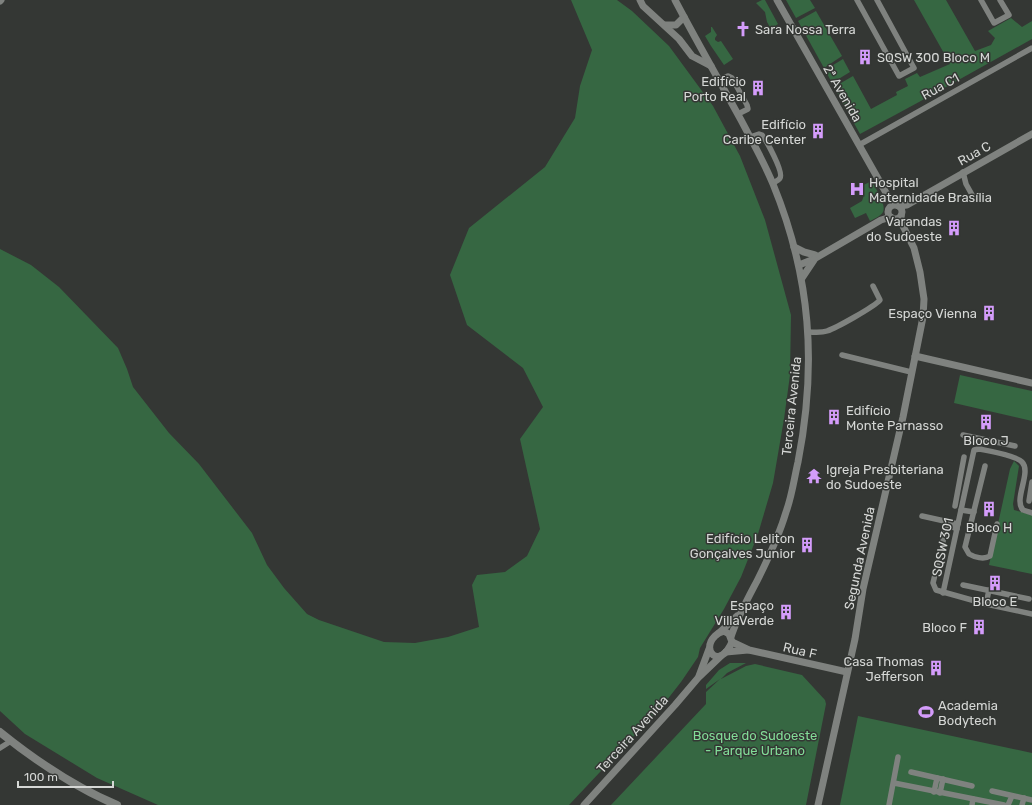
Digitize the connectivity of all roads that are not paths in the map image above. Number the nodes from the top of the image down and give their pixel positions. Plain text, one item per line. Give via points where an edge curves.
1 (636, 0) edge
2 (674, 0) edge
3 (776, 0) edge
4 (857, 0) edge
5 (877, 0) edge
6 (981, 0) edge
7 (1000, 0) edge
8 (641, 3) edge
9 (684, 17) junction
10 (665, 25) junction
11 (1032, 48) edge
12 (711, 66) junction
13 (719, 80) junction
14 (738, 114) junction
15 (1032, 134) edge
16 (750, 137) junction
17 (859, 145) junction
18 (963, 172) junction
19 (773, 183) junction
20 (975, 200) dead end
21 (897, 211) junction
22 (794, 247) junction
23 (814, 257) junction
24 (798, 263) junction
25 (802, 278) junction
26 (873, 286) dead end
27 (808, 332) junction
28 (842, 355) dead end
29 (915, 356) junction
30 (911, 372) junction
31 (1032, 383) edge
32 (963, 435) dead end
33 (1000, 442) junction
34 (1015, 446) dead end
35 (998, 453) junction
36 (964, 457) dead end
37 (985, 466) dead end
38 (1024, 480) junction
39 (1032, 483) edge
40 (958, 487) junction
41 (966, 489) junction
42 (1029, 501) dead end
43 (955, 506) dead end
44 (961, 510) junction
45 (974, 512) junction
46 (1032, 513) edge
47 (922, 516) dead end
48 (997, 524) dead end
49 (958, 527) junction
50 (963, 585) dead end
51 (989, 590) junction
52 (943, 593) junction
53 (1029, 599) dead end
54 (986, 604) junction
55 (740, 613) junction
56 (1032, 614) edge
57 (720, 632) junction
58 (732, 640) junction
59 (709, 649) junction
60 (749, 650) junction
61 (723, 654) junction
62 (846, 672) junction
63 (698, 678) junction
64 (0, 732) edge
65 (11, 741) junction
66 (0, 748) edge
67 (898, 757) dead end
68 (911, 772) dead end
69 (937, 778) junction
70 (943, 779) junction
71 (894, 783) junction
72 (972, 786) dead end
73 (992, 791) dead end
74 (937, 792) junction
75 (1012, 796) junction
76 (1024, 798) junction
77 (1032, 800) edge
78 (972, 802) edge
79 (117, 805) edge
80 (584, 805) edge
81 (818, 805) edge
82 (888, 805) edge
83 (1004, 805) edge
84 (1008, 805) edge
85 (1022, 805) edge

1 - 8 street
2 - 9 street, Terceira Avenida
3 - 17 street, 2ª Avenida
4 - 5 street via 899,76 914,68
6 - 7 street via 994,23 1009,15
8 - 10 street
9 - 10 street via 676,25
9 - 12 street, Terceira Avenida
10 - 12 street via 692,56
11 - 17 street, Rua C1
12 - 13 street, Terceira Avenida
13 - 14 street, Terceira Avenida
13 - 14 street via 728,76 732,78 748,109
14 - 16 street, Terceira Avenida
15 - 18 street, Rua C
16 - 19 street, Terceira Avenida
16 - 19 street via 762,135 774,156 781,176
17 - 21 street, 2ª Avenida
18 - 20 street
18 - 21 street, Rua C
19 - 22 street, Terceira Avenida
21 - 23 street, Rua C
21 - 29 street, Segunda Avenida via 914,248 923,286 923,316
22 - 23 street
22 - 24 street, Terceira Avenida
23 - 24 street, Rua C
23 - 25 street
24 - 25 street, Terceira Avenida
25 - 27 street, Terceira Avenida
26 - 27 street via 880,298 878,303 828,331
27 - 55 street, Terceira Avenida via 809,375 802,442 787,512
28 - 30 street
29 - 30 street, Segunda Avenida
29 - 31 street
30 - 62 street, Segunda Avenida
32 - 33 street
33 - 34 street
33 - 35 street
35 - 38 street, SQSW 301 via 1022,461 1026,470
35 - 41 street, SQSW 301 via 974,450
36 - 40 street
37 - 45 street
38 - 39 street
38 - 46 street, SQSW 301 via 1020,504 1024,510
39 - 42 street
40 - 41 street
40 - 43 street
41 - 44 street, SQSW 301
44 - 45 street, SQSW 301
44 - 49 street, SQSW 301
45 - 48 street via 965,547 966,552 972,556 990,556
47 - 49 street
49 - 52 street, SQSW 301
49 - 52 street via 950,526 945,533 933,583 936,590
50 - 51 street
51 - 53 street
51 - 54 street
52 - 54 street, SQSW 301
54 - 56 street, SQSW 301
55 - 57 street, Terceira Avenida
55 - 58 street, Terceira Avenida
57 - 58 street via 730,634
57 - 59 street via 713,638
58 - 60 street, Rua F
58 - 61 street
59 - 61 street via 717,657
59 - 63 street, Terceira Avenida
60 - 61 street, Rua F
60 - 62 street, Rua F
61 - 63 street, Terceira Avenida
62 - 81 street, Segunda Avenida
63 - 80 street, Terceira Avenida
64 - 65 main road
65 - 66 street
65 - 79 main road via 67,780
67 - 71 street
68 - 69 street
69 - 70 street
69 - 74 street
70 - 72 street
70 - 74 street
71 - 74 street
71 - 82 street
73 - 75 street
74 - 78 street
75 - 76 street
75 - 84 street
76 - 77 street
76 - 85 street
78 - 83 street

